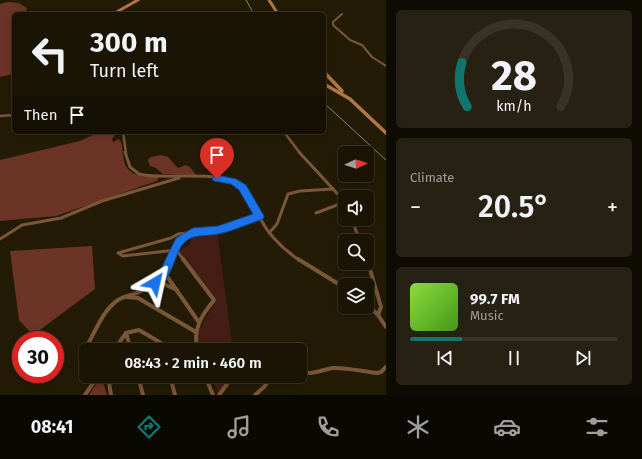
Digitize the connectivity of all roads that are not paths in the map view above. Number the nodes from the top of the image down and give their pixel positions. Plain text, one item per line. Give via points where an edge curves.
1 (138, 0) edge
2 (269, 0) edge
3 (117, 12) edge
4 (277, 12) edge
5 (342, 14) dead end
6 (386, 66) edge
7 (326, 74) edge
8 (326, 85) edge
9 (346, 94) junction
10 (12, 115) edge
11 (0, 117) edge
12 (386, 133) edge
13 (123, 134) edge
14 (286, 134) edge
15 (183, 177) junction
16 (333, 189) junction
17 (338, 194) edge
18 (338, 205) edge
19 (316, 213) dead end
20 (259, 216) junction
21 (193, 232) junction
22 (269, 233) junction
23 (0, 239) edge
24 (176, 250) junction
25 (370, 270) edge
26 (164, 272) junction
27 (157, 281) junction
28 (338, 284) edge
29 (177, 290) junction
30 (125, 297) junction
31 (386, 306) edge
32 (381, 308) junction
33 (374, 311) edge
34 (378, 315) junction
35 (198, 321) junction
36 (386, 326) edge
37 (196, 332) junction
38 (126, 333) junction
39 (88, 343) edge
40 (119, 343) edge
41 (129, 343) edge
42 (160, 343) edge
43 (194, 343) edge
44 (386, 367) edge
45 (307, 374) edge
46 (93, 383) edge
47 (109, 383) edge
48 (140, 383) edge
49 (172, 383) edge
50 (208, 383) edge
51 (228, 383) edge
52 (267, 383) edge
53 (85, 395) edge
54 (111, 395) edge
55 (143, 395) edge
56 (175, 395) edge
57 (213, 395) edge
58 (219, 395) edge
59 (255, 395) edge

1 - 3 main road
2 - 4 main road
5 - 6 street via 333,25
7 - 9 main road
8 - 9 main road
9 - 12 main road
10 - 11 street
13 - 15 street via 123,144 134,171 140,175
14 - 16 street
15 - 20 street via 226,180 238,184
15 - 23 street via 102,201 61,218 22,225
16 - 17 street
16 - 22 street via 288,194 277,224
18 - 19 street
20 - 21 street via 218,230
20 - 22 street
21 - 24 street via 180,241
21 - 24 street via 178,234 118,253 122,256
22 - 28 street via 291,254
24 - 26 street
24 - 35 street via 214,300
25 - 32 street
26 - 27 street
26 - 29 street
27 - 29 street
27 - 30 street via 140,292
29 - 35 street
30 - 37 street via 138,298
30 - 39 street via 119,299 106,312
31 - 32 street
32 - 34 street
33 - 34 street
34 - 36 street
35 - 37 street
37 - 43 street
38 - 40 street
38 - 41 street
38 - 42 street via 139,330
44 - 45 street via 381,372 334,368
46 - 53 street
47 - 54 street
48 - 55 street
49 - 56 street
50 - 57 street
51 - 58 street
52 - 59 street

